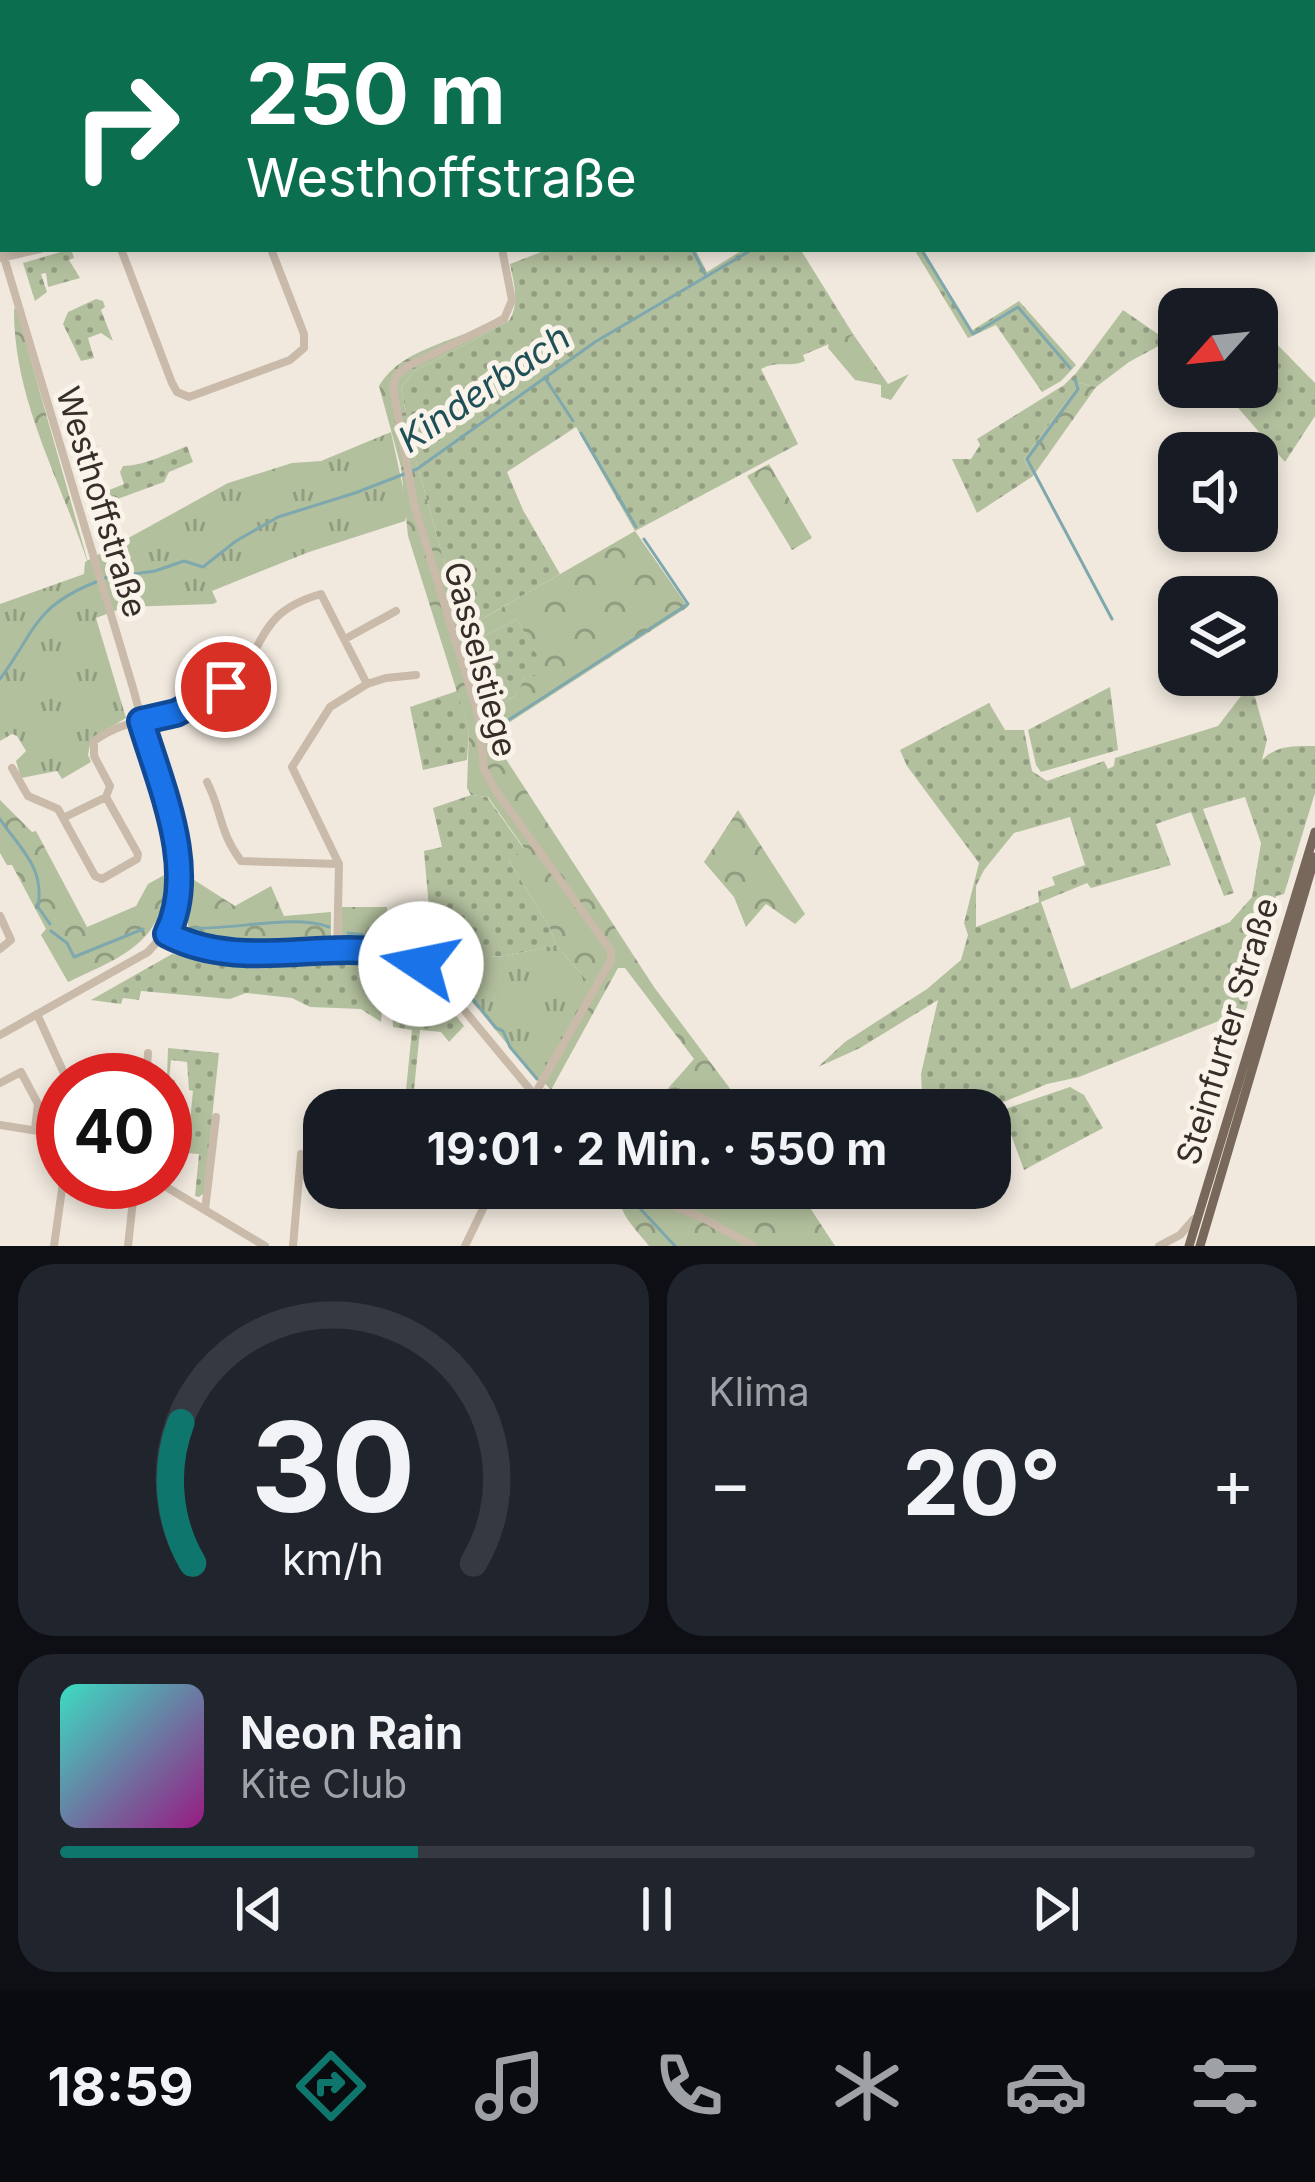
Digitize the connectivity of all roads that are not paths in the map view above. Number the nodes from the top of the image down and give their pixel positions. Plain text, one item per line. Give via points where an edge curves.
1 (122, 252) edge
2 (272, 252) edge
3 (503, 252) edge
4 (2, 258) edge
5 (396, 611) dead end
6 (345, 639) junction
7 (416, 675) dead end
8 (367, 684) junction
9 (141, 721) junction
10 (12, 768) dead end
11 (207, 782) dead end
12 (106, 797) junction
13 (63, 818) junction
14 (1315, 832) edge
15 (1315, 857) edge
16 (339, 864) junction
17 (0, 916) edge
18 (167, 934) junction
19 (0, 950) edge
20 (337, 952) junction
21 (37, 1014) junction
22 (0, 1035) edge
23 (55, 1053) edge
24 (0, 1083) edge
25 (531, 1089) edge
26 (538, 1089) edge
27 (216, 1117) dead end
28 (0, 1125) edge
29 (35, 1129) joint
30 (301, 1154) dead end
31 (192, 1202) edge
32 (1202, 1208) junction
33 (59, 1209) edge
34 (132, 1209) edge
35 (483, 1209) edge
36 (681, 1209) edge
37 (205, 1210) junction
38 (244, 1233) junction
39 (54, 1246) edge
40 (128, 1246) edge
41 (236, 1246) edge
42 (265, 1246) edge
43 (292, 1246) edge
44 (465, 1246) edge
45 (753, 1246) edge
46 (1159, 1246) edge
47 (1190, 1246) edge
48 (1200, 1246) edge

1 - 2 street via 172,383 189,397 304,348
3 - 26 street, Gasselstiege via 512,300 504,319 394,380 414,504 479,718 484,769 611,951
4 - 9 street, Westhoffstraße
5 - 6 street
6 - 8 street
6 - 9 street via 317,594 273,619 230,684 176,713
7 - 8 street
8 - 16 street via 330,706 292,767
9 - 12 street via 94,741 110,786
9 - 18 street, Westhoffstraße via 179,874
10 - 13 street via 28,796
11 - 16 street via 239,860
12 - 13 street
12 - 13 street via 139,856 102,879
14 - 32 main road, Steinfurter Straße
15 - 48 main road, Steinfurter Straße
16 - 20 street
17 - 19 street via 11,940
18 - 20 street via 224,953
18 - 21 street via 142,957
20 - 25 street via 395,955 426,968
21 - 22 street
21 - 23 street
24 - 29 street via 18,1068 38,1104
27 - 37 street
28 - 29 street
30 - 43 street
31 - 37 street
32 - 46 street via 1186,1231
32 - 47 main road, Steinfurter Straße
33 - 39 street
34 - 40 street
35 - 44 street
36 - 45 street
37 - 38 street
38 - 41 street
38 - 42 street

